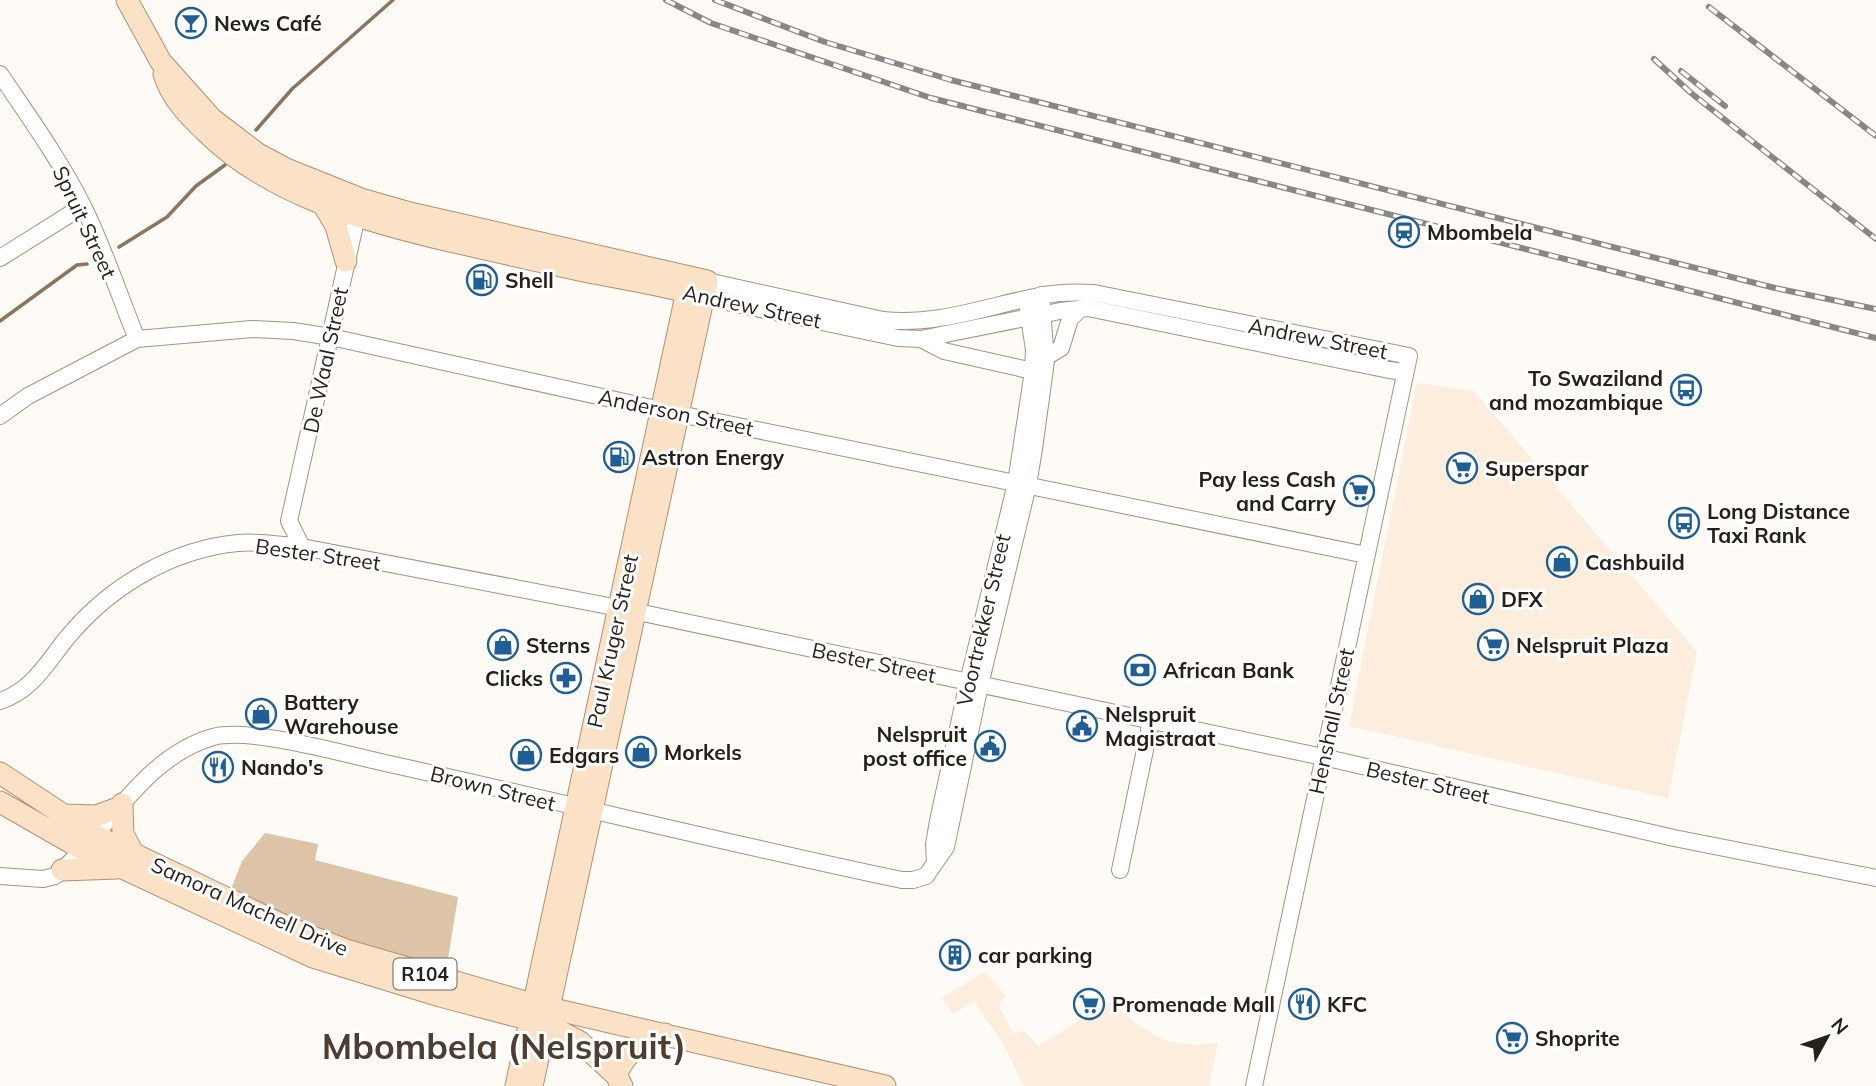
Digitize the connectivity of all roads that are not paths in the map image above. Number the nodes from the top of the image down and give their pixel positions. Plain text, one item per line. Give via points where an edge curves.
1 (127, 0) edge
2 (161, 62) junction
3 (0, 74) edge
4 (323, 204) junction
5 (83, 206) junction
6 (359, 207) junction
7 (0, 258) edge
8 (346, 261) junction
9 (697, 287) junction
10 (1034, 297) junction
11 (1080, 308) junction
12 (1036, 316) junction
13 (331, 337) junction
14 (138, 339) junction
15 (921, 339) junction
16 (1046, 357) junction
17 (1406, 364) junction
18 (1033, 371) junction
19 (670, 412) junction
20 (0, 416) edge
21 (1022, 484) junction
22 (289, 520) junction
23 (264, 543) junction
24 (302, 547) junction
25 (1366, 555) junction
26 (627, 610) junction
27 (974, 683) junction
28 (1, 701) edge
29 (1151, 721) junction
30 (1323, 757) junction
31 (0, 773) edge
32 (0, 802) edge
33 (120, 806) junction
34 (584, 810) junction
35 (57, 823) junction
36 (88, 842) junction
37 (128, 860) junction
38 (935, 863) joint
39 (1119, 870) dead end
40 (61, 871) junction
41 (0, 876) edge
42 (1876, 878) edge
43 (540, 1014) junction
44 (665, 1034) junction
45 (619, 1081) edge
46 (516, 1086) edge
47 (533, 1086) edge
48 (885, 1086) edge
49 (1254, 1086) edge

1 - 2 main road, Andrew Street
2 - 4 main road, Andrew Street via 176,99 224,150 278,184
2 - 6 main road, Andrew Street via 212,119 241,142
3 - 5 street, Spruit Street
4 - 6 main road, Andrew Street
4 - 8 main road via 336,226
5 - 7 street
5 - 14 street, Spruit Street
6 - 8 street, De Waal Street
6 - 9 main road, Andrew Street via 523,240
8 - 13 street, De Waal Street
9 - 10 street, Andrew Street via 904,323
9 - 15 street, Andrew Street via 898,338
9 - 19 main road, Paul Kruger Street
10 - 12 street, Voortrekker Street
10 - 17 street, Andrew Street via 1094,293
11 - 12 street, Andrew Street
11 - 16 street via 1070,319 1061,348
11 - 17 street, Andrew Street via 1389,370
12 - 15 street, Andrew Street
12 - 16 street, Voortrekker Street
12 - 18 street, Voortrekker Street
13 - 14 street, Anderson Street via 252,329
13 - 19 street, Anderson Street
13 - 22 street, De Waal Street
14 - 20 street, Anderson Street via 28,396
15 - 18 street via 944,351
16 - 21 street, Voortrekker Street
17 - 25 street, Henshall Street
18 - 21 street, Voortrekker Street
19 - 21 street, Anderson Street
19 - 26 main road, Paul Kruger Street
21 - 25 street, Anderson Street
21 - 27 street, Voortrekker Street
22 - 23 street
22 - 24 street
23 - 24 street, Bester Street
23 - 28 street, Bester Street via 206,548 146,572 114,593 73,631 20,694
24 - 26 street, Bester Street
25 - 30 street, Henshall Street
26 - 27 street, Bester Street
26 - 34 main road, Paul Kruger Street
27 - 29 street, Bester Street
27 - 38 street, Voortrekker Street via 946,847
29 - 30 street, Bester Street
29 - 39 street
30 - 42 street, Bester Street via 1674,838
30 - 49 street, Henshall Street
31 - 35 main road, Samora Machell Drive / R104
32 - 35 main road, Samora Machell Drive / R104
33 - 34 street, Brown Street via 179,752 230,734 448,776
33 - 35 main road
33 - 36 street, Brown Street
33 - 37 main road
34 - 38 street, Brown Street via 902,880 921,879
34 - 43 main road, Paul Kruger Street
35 - 36 main road, Samora Machell Drive / R104
35 - 40 main road
36 - 37 main road, Samora Machell Drive / R104
36 - 40 street, Brown Street
37 - 40 main road
37 - 43 main road, Samora Machell Drive / R104 via 331,945
40 - 41 street via 43,880
43 - 44 main road, Samora Machell Drive / R104
43 - 45 main road, R104 via 580,1042
43 - 46 main road
43 - 47 main road
44 - 45 main road via 634,1048 621,1064
44 - 48 main road, Samora Machell Drive / R104

